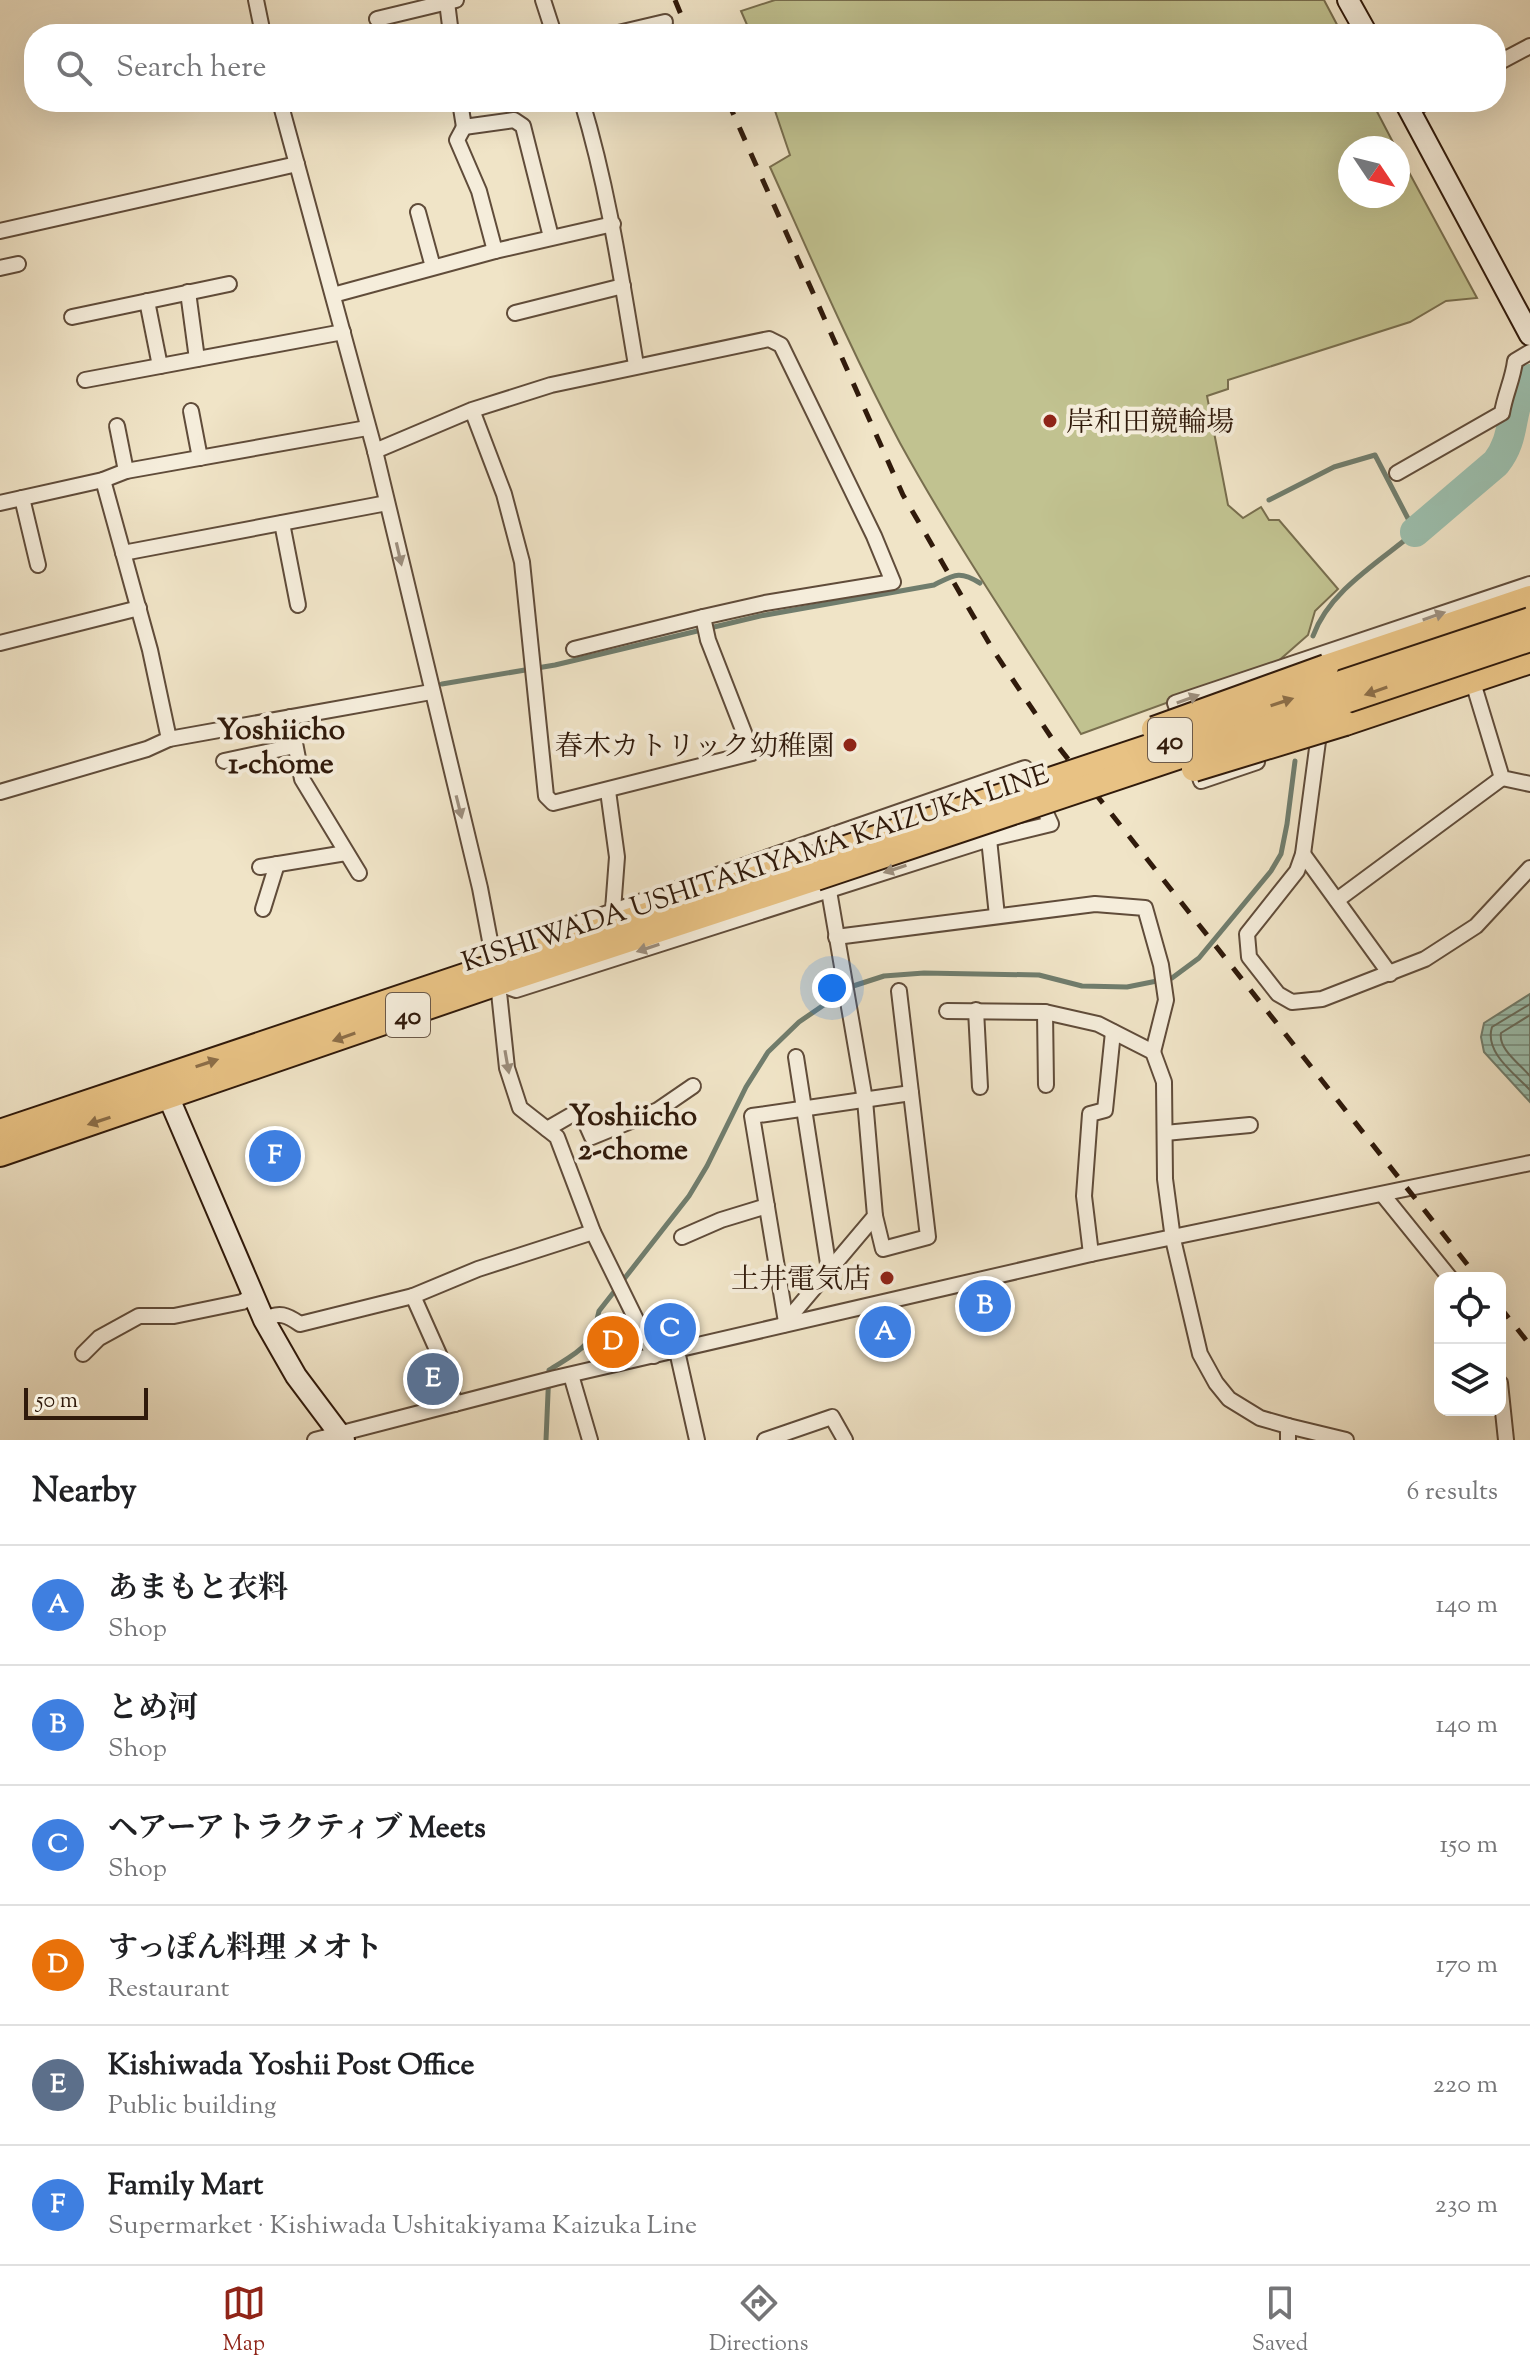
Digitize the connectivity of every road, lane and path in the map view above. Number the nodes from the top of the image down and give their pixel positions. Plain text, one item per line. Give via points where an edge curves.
1 (256, 0) edge
2 (543, 0) edge
3 (1348, 0) edge
4 (451, 1) edge
5 (377, 19) dead end
6 (665, 22) dead end
7 (261, 24) edge
8 (451, 24) edge
9 (551, 24) edge
10 (656, 24) edge
11 (1361, 24) edge
12 (1530, 46) edge
13 (1506, 59) edge
14 (283, 112) edge
15 (462, 112) edge
16 (585, 112) edge
17 (1417, 112) edge
18 (464, 127) junction
19 (297, 164) junction
20 (418, 212) dead end
21 (613, 224) junction
22 (0, 231) edge
23 (551, 237) junction
24 (495, 251) junction
25 (18, 264) dead end
26 (433, 267) junction
27 (0, 268) edge
28 (229, 284) dead end
29 (623, 286) junction
30 (188, 292) junction
31 (333, 295) junction
32 (147, 301) junction
33 (515, 313) dead end
34 (72, 317) dead end
35 (343, 332) junction
36 (1530, 335) edge
37 (1530, 352) edge
38 (197, 359) junction
39 (636, 365) junction
40 (160, 366) junction
41 (85, 380) dead end
42 (472, 410) junction
43 (191, 411) dead end
44 (117, 426) dead end
45 (367, 428) junction
46 (375, 451) junction
47 (200, 458) junction
48 (1411, 465) junction
49 (126, 471) junction
50 (1397, 473) dead end
51 (103, 480) junction
52 (1419, 480) dead end
53 (22, 498) junction
54 (0, 503) edge
55 (387, 503) junction
56 (282, 523) junction
57 (123, 553) junction
58 (38, 565) dead end
59 (1530, 584) edge
60 (1530, 598) edge
61 (298, 605) dead end
62 (139, 608) junction
63 (703, 617) junction
64 (1530, 620) edge
65 (1530, 639) edge
66 (0, 643) edge
67 (574, 649) dead end
68 (1530, 661) edge
69 (1530, 670) edge
70 (1475, 689) junction
71 (431, 692) junction
72 (290, 717) junction
73 (169, 739) junction
74 (1318, 741) junction
75 (295, 746) junction
76 (224, 761) dead end
77 (1502, 778) junction
78 (1530, 784) edge
79 (1068, 785) junction
80 (608, 791) junction
81 (0, 792) edge
82 (951, 794) junction
83 (989, 839) junction
84 (969, 845) junction
85 (346, 853) junction
86 (1303, 854) junction
87 (277, 864) junction
88 (260, 867) dead end
89 (1530, 868) edge
90 (359, 873) dead end
91 (818, 876) junction
92 (1337, 900) junction
93 (263, 909) dead end
94 (613, 910) junction
95 (997, 916) junction
96 (836, 937) junction
97 (1390, 974) junction
98 (496, 975) junction
99 (899, 991) dead end
100 (976, 1010) junction
101 (947, 1011) dead end
102 (1045, 1012) junction
103 (1113, 1032) junction
104 (1153, 1052) junction
105 (796, 1057) dead end
106 (1046, 1085) dead end
107 (693, 1086) dead end
108 (980, 1087) dead end
109 (164, 1088) junction
110 (911, 1093) junction
111 (865, 1100) junction
112 (803, 1109) junction
113 (1250, 1125) dead end
114 (547, 1129) junction
115 (0, 1132) edge
116 (1165, 1133) junction
117 (0, 1154) edge
118 (1530, 1163) edge
119 (1383, 1195) junction
120 (767, 1206) junction
121 (875, 1216) junction
122 (593, 1232) junction
123 (682, 1237) dead end
124 (1173, 1239) junction
125 (1091, 1254) junction
126 (829, 1270) junction
127 (1445, 1272) edge
128 (253, 1296) junction
129 (413, 1296) junction
130 (264, 1320) junction
131 (784, 1324) junction
132 (677, 1351) junction
133 (83, 1354) dead end
134 (654, 1356) junction
135 (571, 1375) junction
136 (455, 1404) junction
137 (1503, 1416) edge
138 (1288, 1433) edge
139 (342, 1437) edge
140 (315, 1440) edge
141 (590, 1440) edge
142 (697, 1440) edge
143 (765, 1440) edge
144 (845, 1440) edge
145 (1346, 1440) edge
146 (1506, 1440) edge

1 - 7 street
2 - 9 street
3 - 11 street
4 - 5 street
4 - 8 street
6 - 10 street
12 - 13 street
14 - 19 street
15 - 18 street
16 - 21 street
17 - 36 street
18 - 23 street via 514,120 523,126
18 - 24 street via 457,140 479,191
19 - 22 street
19 - 31 street
20 - 26 street
21 - 23 street
21 - 29 street
23 - 24 street
24 - 26 street
25 - 27 street
26 - 31 street
28 - 30 street
29 - 33 street
29 - 39 street
30 - 32 street
30 - 38 street
31 - 35 street
32 - 34 street
32 - 40 street
35 - 38 street
35 - 45 street
37 - 48 street via 1515,361 1502,413 1469,442
38 - 40 street
39 - 42 street
39 - 63 street via 769,339 781,345 893,582
40 - 41 street
42 - 46 street
42 - 80 street via 504,494 522,562 546,796 553,803
43 - 47 street
44 - 49 street
45 - 46 street
45 - 47 street
46 - 55 street
47 - 49 street
48 - 50 street
48 - 52 street
49 - 51 street
51 - 53 street
51 - 57 street
53 - 54 street
53 - 58 street
55 - 56 street
55 -> 71 street
56 - 57 street
56 - 61 street
57 - 62 street
74 -> 59 street via 1201,781 1175,703
60 - 79 main road, bridge via 1158,727
62 - 66 street
62 - 73 street
63 - 67 street
63 - 80 street via 752,753
79 -> 64 main road, KISHIWADA USHITAKIYAMA KAIZUKA LINE / 40, bridge
65 -> 79 main road, KISHIWADA USHITAKIYAMA KAIZUKA LINE / 40, bridge
68 - 79 main road, bridge via 1157,780
69 - 70 street
70 - 74 street
70 - 77 street
71 - 72 street
71 -> 98 street
72 - 73 street
72 - 75 street
73 - 81 street
74 - 86 street
75 - 76 street
75 - 85 street via 302,779
77 - 78 street
77 - 92 street
79 - 91 main road, KISHIWADA USHITAKIYAMA KAIZUKA LINE / 40, bridge
80 - 94 street via 617,857
82 - 83 street via 1025,768 1051,824
82 - 84 street
82 - 94 street
83 - 84 street
83 - 95 street
84 -> 91 street
85 - 87 street
85 - 90 street
86 - 92 street
86 - 97 street via 1297,871 1247,934 1249,957 1278,994 1292,1002 1322,999
87 - 88 street
87 - 93 street
89 - 97 street via 1476,926
91 - 96 street
91 - 98 main road, KISHIWADA USHITAKIYAMA KAIZUKA LINE / 40
92 - 97 street
94 - 98 street via 504,949
95 - 96 street
95 - 104 street via 1095,904 1145,908 1166,1000
96 - 111 street
98 - 109 main road, KISHIWADA USHITAKIYAMA KAIZUKA LINE / 40
98 -> 114 street via 507,1068 520,1108
99 - 110 street
100 - 101 street
100 - 102 street
100 - 108 street
102 - 103 street
102 - 106 street
103 - 104 street
103 - 125 street via 1105,1110 1090,1114 1084,1196
104 - 116 street via 1164,1082
105 - 112 street
107 - 114 street via 658,1110 592,1137 580,1110
109 - 115 main road, KISHIWADA USHITAKIYAMA KAIZUKA LINE / 40
109 -> 117 main road, KISHIWADA USHITAKIYAMA KAIZUKA LINE / 40
109 - 128 street
110 - 111 street
110 - 121 street via 928,1237 883,1249
111 - 112 street
111 - 121 street
112 - 120 street via 752,1116
112 - 126 street
113 - 116 street
114 - 122 street via 557,1137
116 - 124 street
118 - 119 street
119 - 124 street
119 - 127 street
120 - 123 street
120 - 131 street
121 - 126 street
122 - 129 street
122 - 134 street
124 - 125 street
124 - 138 street via 1200,1354 1216,1383 1229,1399
125 - 131 street
126 - 131 street
128 - 130 street
128 - 133 street via 174,1316 139,1316 99,1338
129 - 130 street via 300,1324 286,1314
129 - 136 street
130 - 139 street via 296,1376
131 - 132 street
132 - 134 street
132 - 142 street
134 - 135 street
135 - 136 street
135 - 141 street
136 - 139 street
137 - 146 street
138 - 145 street
139 - 140 street
143 - 144 street via 832,1417

